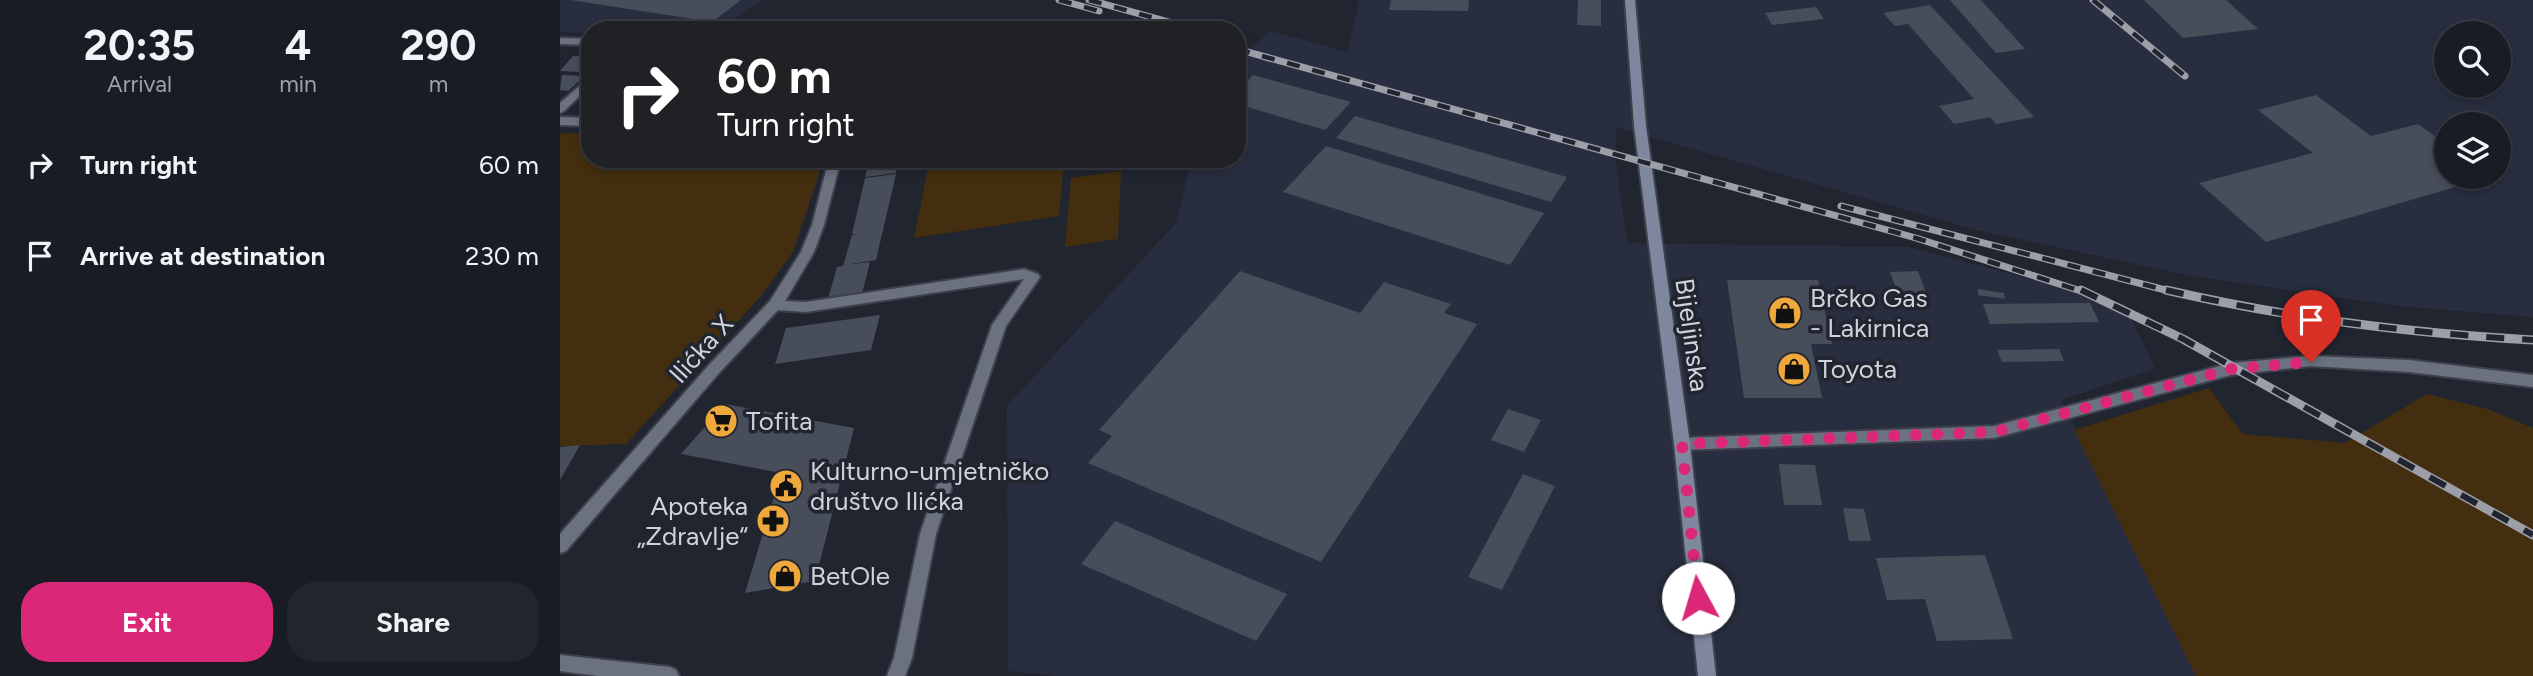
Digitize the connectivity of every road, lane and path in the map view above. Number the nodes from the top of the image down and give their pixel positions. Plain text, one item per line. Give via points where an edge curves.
1 (1630, 0) edge
2 (560, 41) edge
3 (581, 42) edge
4 (581, 89) edge
5 (560, 109) edge
6 (560, 121) edge
7 (581, 122) edge
8 (832, 168) edge
9 (775, 305) junction
10 (2533, 381) edge
11 (1682, 444) junction
12 (560, 546) edge
13 (560, 663) edge
14 (670, 676) edge
15 (896, 676) edge
16 (1707, 676) edge

1 - 11 main road, Bijeljinska via 1640,126
2 - 3 street
4 - 5 street
6 - 7 street
8 - 9 street, Ilićka X via 811,243
9 - 12 street, Ilićka X
9 - 15 street via 806,307 1024,274 1033,277 999,325 928,534 904,658
10 - 11 street via 2409,366 2311,362 2231,369 1994,432
11 - 16 main road, Bijeljinska
13 - 14 street

